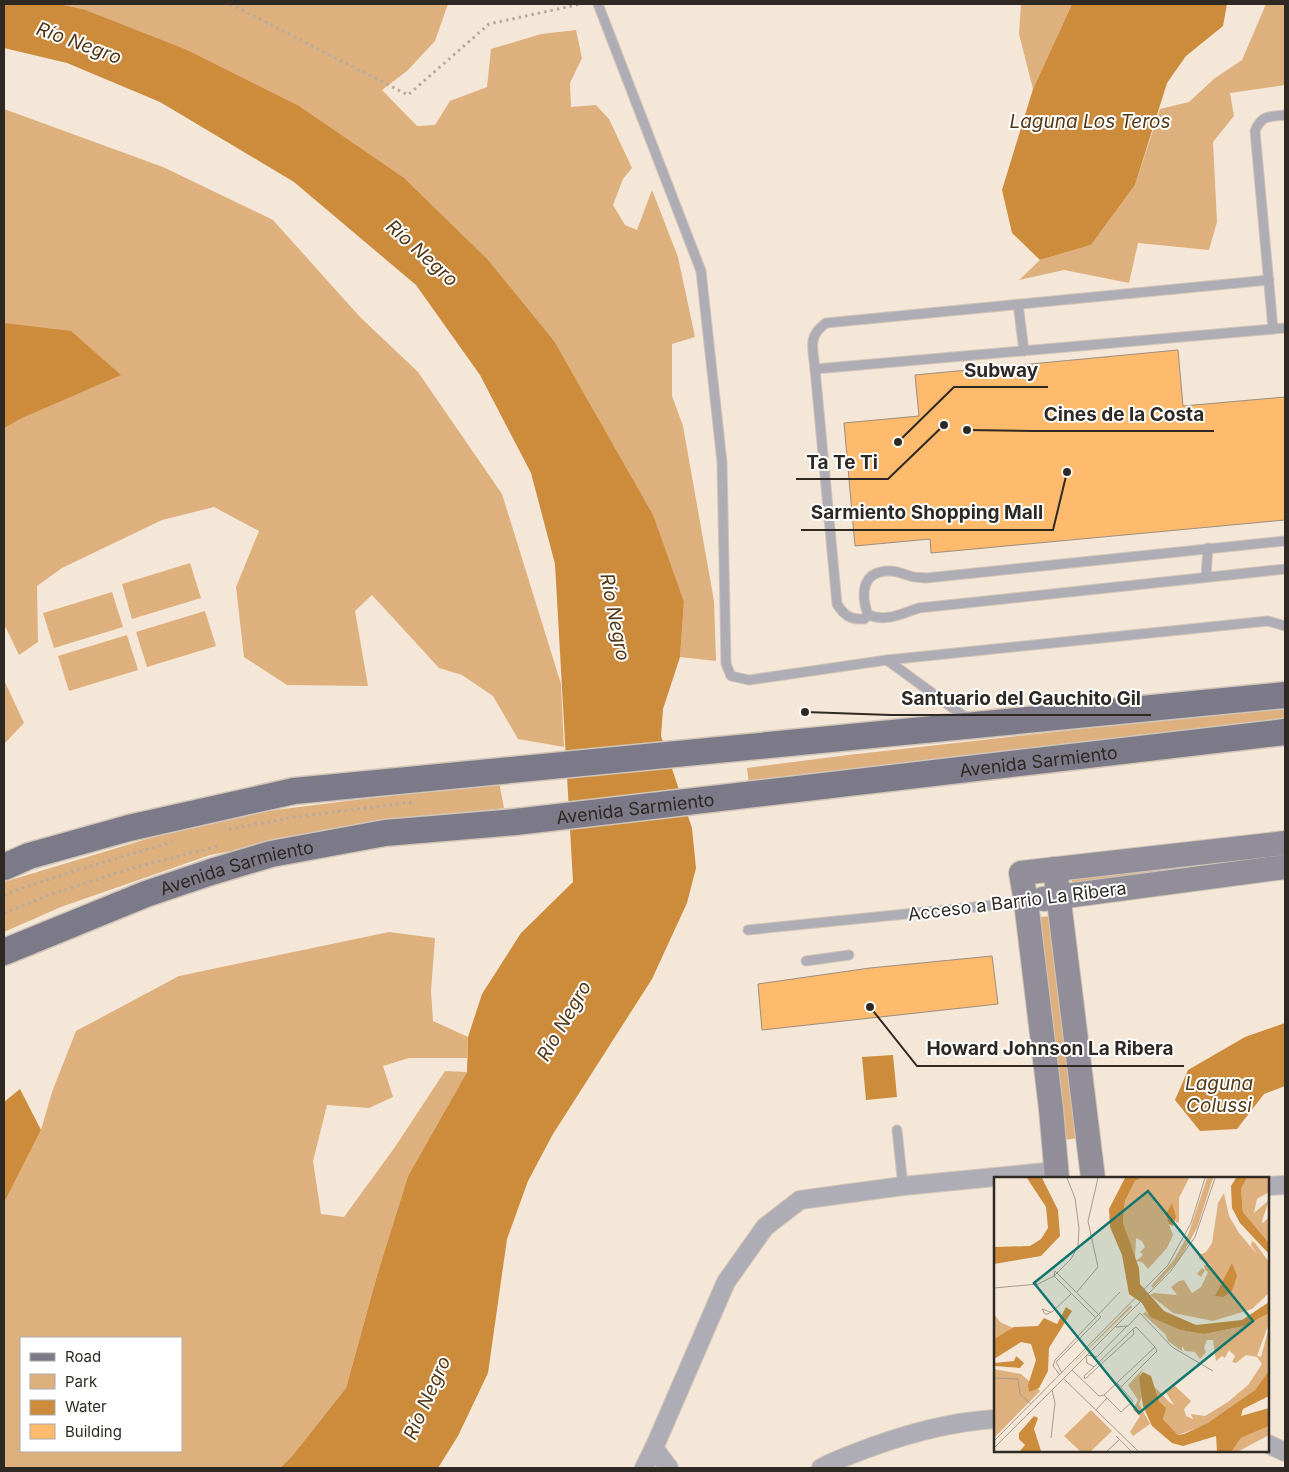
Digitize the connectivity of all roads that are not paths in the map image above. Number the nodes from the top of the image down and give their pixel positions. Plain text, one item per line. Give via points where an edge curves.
1 (598, 4) edge
2 (1285, 115) edge
3 (1269, 280) junction
4 (1018, 304) junction
5 (1285, 328) edge
6 (1274, 329) junction
7 (1024, 350) junction
8 (815, 369) junction
9 (1285, 541) edge
10 (1208, 548) junction
11 (1285, 569) edge
12 (1206, 576) junction
13 (868, 615) junction
14 (1285, 626) edge
15 (887, 660) junction
16 (1285, 695) edge
17 (975, 724) junction
18 (1285, 732) edge
19 (1285, 843) edge
20 (4, 866) edge
21 (1285, 867) edge
22 (1055, 869) junction
23 (1059, 897) junction
24 (1026, 902) junction
25 (748, 930) dead end
26 (4, 952) edge
27 (849, 955) dead end
28 (806, 961) dead end
29 (897, 1130) dead end
30 (1090, 1149) junction
31 (1056, 1168) edge
32 (1094, 1177) edge
33 (1285, 1184) edge
34 (903, 1186) junction
35 (1269, 1186) edge
36 (994, 1419) edge
37 (1269, 1444) edge
38 (654, 1448) junction
39 (1285, 1452) edge
40 (644, 1468) edge
41 (669, 1468) edge
42 (820, 1468) edge

1 - 15 lane via 701,271 722,462 726,664 731,676 749,680
2 - 3 lane via 1265,117 1255,130
3 - 4 lane
3 - 6 lane
4 - 7 lane
4 - 8 lane via 826,323 816,330 812,341
5 - 6 lane
6 - 7 lane
7 - 8 lane
8 - 13 lane via 836,604 842,613 854,620
9 - 10 lane
10 - 12 lane
10 - 13 lane via 926,578 887,570 874,575 865,584 863,594
11 - 12 lane
12 - 13 lane via 919,608 890,618
14 - 15 lane via 1268,621
15 - 17 lane
16 - 17 main road
17 - 20 main road via 294,792 130,828
18 - 26 main road, Avenida Sarmiento via 515,822 386,833 271,854 211,872 146,894
19 - 22 street
21 - 23 street, Acceso a Barrio La Ribera
22 - 23 street
22 - 24 street via 1021,873
23 - 24 street, Acceso a Barrio La Ribera
23 - 30 street
24 - 25 lane, Acceso a Barrio La Ribera
24 - 31 street
27 - 28 lane
29 - 34 lane
30 - 31 street
30 - 32 street
31 - 34 street
33 - 35 street
34 - 38 street via 800,1200 765,1227 726,1282
36 - 42 street via 963,1422 905,1435
37 - 39 street
38 - 40 street
38 - 41 street

